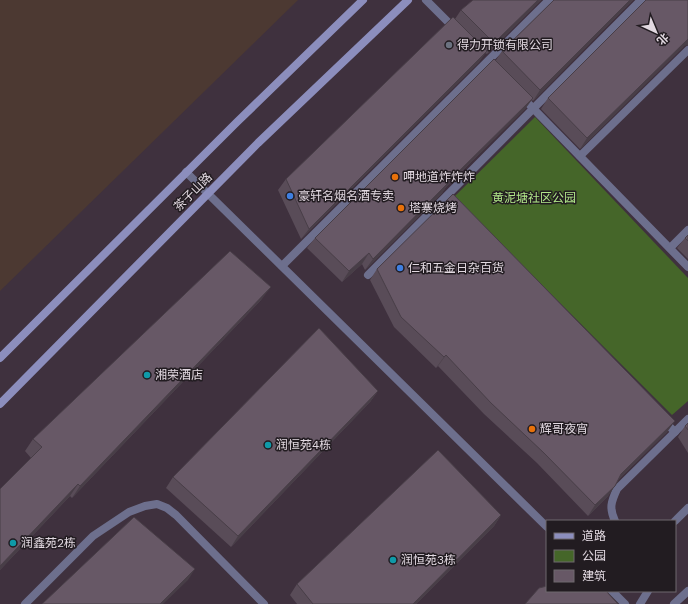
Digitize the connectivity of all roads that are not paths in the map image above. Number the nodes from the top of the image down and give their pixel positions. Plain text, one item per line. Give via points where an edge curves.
1 (362, 0) edge
2 (408, 0) edge
3 (426, 0) edge
4 (549, 0) edge
5 (641, 0) edge
6 (461, 35) edge
7 (688, 50) edge
8 (513, 88) edge
9 (533, 109) junction
10 (580, 156) junction
11 (186, 172) junction
12 (208, 194) junction
13 (688, 230) edge
14 (670, 248) junction
15 (282, 266) junction
16 (688, 267) edge
17 (368, 275) dead end
18 (0, 358) edge
19 (0, 404) edge
20 (660, 416) edge
21 (688, 418) edge
22 (675, 432) junction
23 (688, 508) edge
24 (615, 520) edge
25 (676, 520) edge
26 (546, 526) edge
27 (688, 591) edge
28 (613, 592) edge
29 (647, 592) edge
30 (25, 604) edge
31 (264, 604) edge
32 (625, 604) edge
33 (640, 604) edge
34 (674, 604) edge

1 - 11 main road, 茶子山路
2 - 12 main road, 茶子山路
3 - 6 street
4 - 15 street
5 - 9 street
7 - 10 street
8 - 9 street
9 - 10 street
9 - 17 street via 448,199
10 - 14 street
11 - 12 street
11 - 18 main road, 茶子山路
12 - 15 street
12 - 19 main road, 茶子山路
13 - 14 street
14 - 16 street
15 - 26 street
20 - 22 street
21 - 22 street
22 - 24 street via 617,489 611,512
23 - 25 street
27 - 34 street
28 - 32 street
29 - 33 street
30 - 31 street via 93,536 129,512 158,504 176,515

